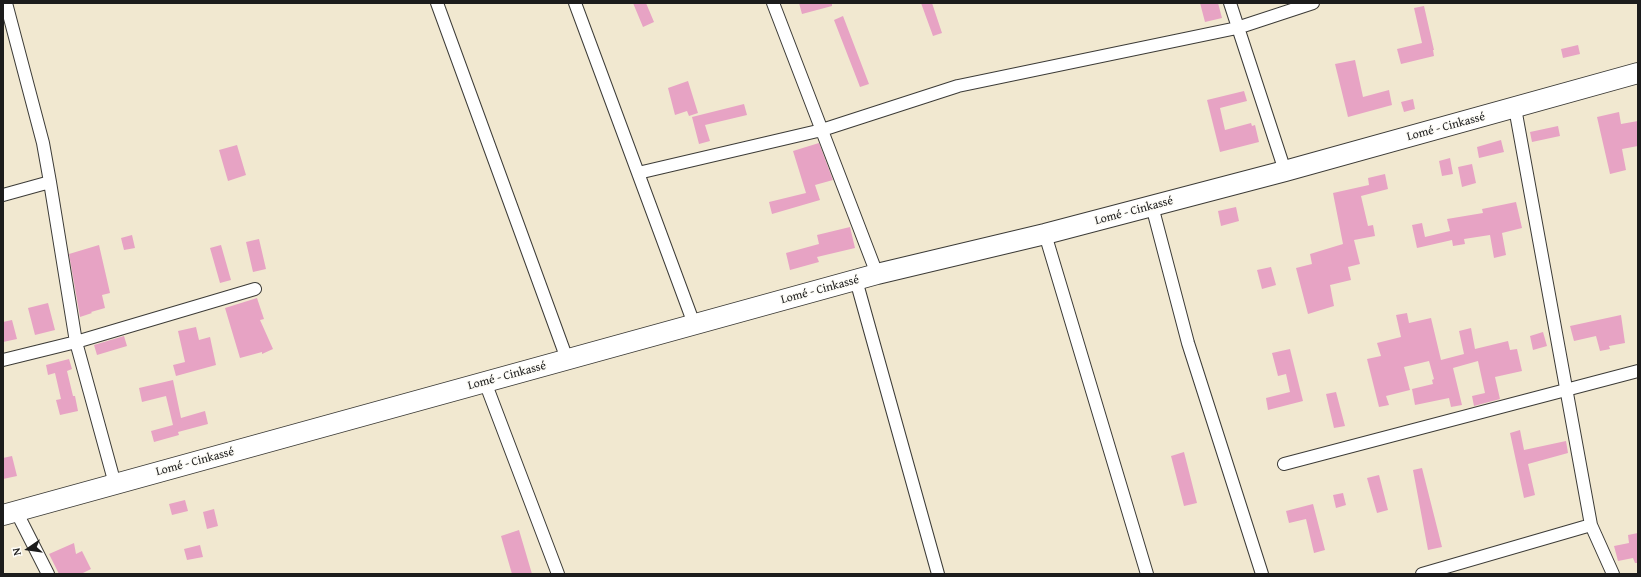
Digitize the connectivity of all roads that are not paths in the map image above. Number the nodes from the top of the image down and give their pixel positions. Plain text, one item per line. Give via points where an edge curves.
1 (6, 3) edge
2 (437, 3) edge
3 (575, 3) edge
4 (773, 3) edge
5 (1230, 3) edge
6 (1313, 3) edge
7 (1237, 28) junction
8 (1638, 73) edge
9 (1515, 108) junction
10 (822, 130) junction
11 (1285, 171) junction
12 (638, 173) junction
13 (50, 182) junction
14 (3, 195) edge
15 (1152, 206) junction
16 (1045, 234) junction
17 (877, 274) junction
18 (856, 280) junction
19 (255, 289) dead end
20 (694, 324) junction
21 (76, 342) junction
22 (567, 359) junction
23 (3, 360) edge
24 (1638, 371) edge
25 (485, 382) junction
26 (1566, 390) junction
27 (1284, 464) dead end
28 (115, 484) junction
29 (10, 513) edge
30 (1591, 525) junction
31 (48, 574) edge
32 (558, 574) edge
33 (938, 574) edge
34 (1147, 574) edge
35 (1262, 574) edge
36 (1422, 574) edge
37 (1613, 574) edge

1 - 13 street via 43,143
2 - 22 street
3 - 12 street
4 - 10 street
5 - 7 street
6 - 7 street
7 - 10 street via 958,86
7 - 11 street
8 - 9 highway, Lomé - Cinkassé
9 - 11 highway, Lomé - Cinkassé
9 - 26 street
10 - 12 street
10 - 17 street
11 - 15 highway, Lomé - Cinkassé
12 - 20 street
13 - 14 street
13 - 21 street
15 - 16 highway, Lomé - Cinkassé
15 - 35 street via 1188,343
16 - 17 highway, Lomé - Cinkassé
16 - 34 street
17 - 18 highway, Lomé - Cinkassé
18 - 20 highway, Lomé - Cinkassé
18 - 33 street
19 - 21 street
20 - 22 highway, Lomé - Cinkassé
21 - 23 street
21 - 28 street
22 - 25 highway, Lomé - Cinkassé
24 - 26 street
25 - 28 highway, Lomé - Cinkassé
25 - 32 street
26 - 27 street
26 - 30 street
28 - 29 highway, Lomé - Cinkassé
29 - 31 street
30 - 36 street
30 - 37 street

